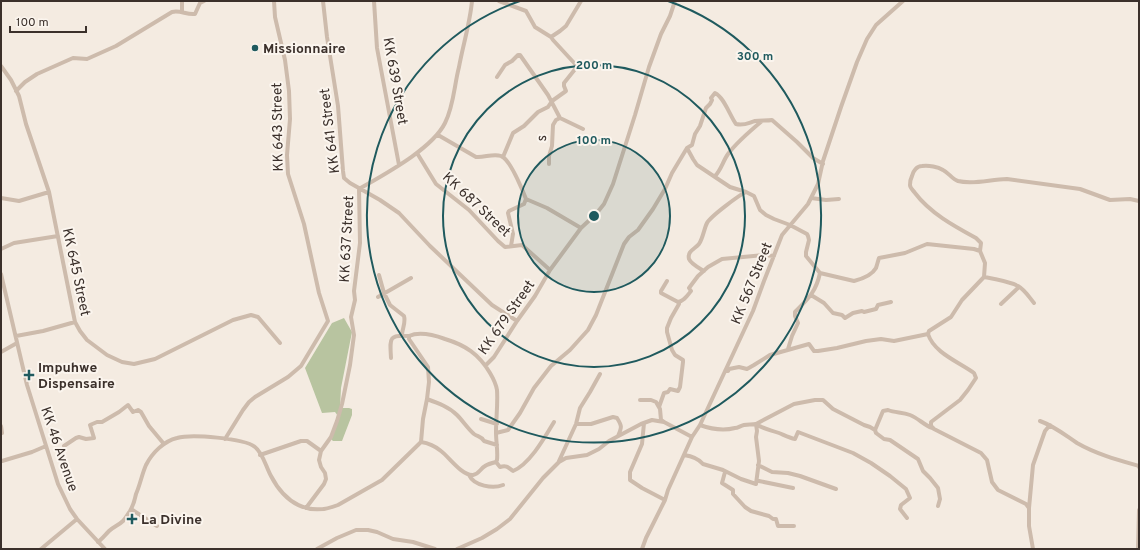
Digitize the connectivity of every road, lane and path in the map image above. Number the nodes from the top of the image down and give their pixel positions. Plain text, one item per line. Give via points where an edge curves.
1 (182, 1) edge
2 (204, 1) edge
3 (274, 1) edge
4 (323, 1) edge
5 (374, 1) edge
6 (472, 1) edge
7 (499, 1) edge
8 (581, 1) edge
9 (675, 1) edge
10 (903, 1) edge
11 (182, 12) junction
12 (551, 37) junction
13 (1, 66) edge
14 (497, 77) dead end
15 (16, 91) junction
16 (552, 101) junction
17 (560, 118) junction
18 (762, 121) junction
19 (583, 129) dead end
20 (438, 135) junction
21 (687, 148) junction
22 (417, 153) junction
23 (503, 157) junction
24 (549, 164) dead end
25 (823, 164) junction
26 (399, 165) junction
27 (715, 176) junction
28 (359, 190) junction
29 (49, 192) junction
30 (746, 192) junction
31 (1, 198) edge
32 (811, 198) junction
33 (839, 198) dead end
34 (526, 199) junction
35 (1139, 201) edge
36 (790, 225) junction
37 (581, 228) junction
38 (58, 236) junction
39 (511, 246) junction
40 (1, 249) edge
41 (980, 251) junction
42 (774, 256) junction
43 (550, 270) junction
44 (704, 271) junction
45 (820, 273) junction
46 (1, 274) edge
47 (379, 275) dead end
48 (984, 277) junction
49 (411, 278) dead end
50 (668, 281) dead end
51 (1019, 287) junction
52 (384, 293) junction
53 (811, 296) junction
54 (378, 297) dead end
55 (678, 302) junction
56 (891, 302) dead end
57 (1034, 303) dead end
58 (1001, 304) dead end
59 (517, 321) junction
60 (75, 322) junction
61 (928, 334) junction
62 (402, 335) junction
63 (16, 336) junction
64 (411, 336) junction
65 (17, 343) junction
66 (280, 343) dead end
67 (788, 349) junction
68 (1, 352) edge
69 (391, 358) dead end
70 (486, 365) junction
71 (725, 371) junction
72 (600, 374) dead end
73 (428, 399) junction
74 (640, 400) dead end
75 (659, 407) junction
76 (481, 418) dead end
77 (1040, 421) dead end
78 (554, 422) dead end
79 (664, 422) junction
80 (644, 423) junction
81 (497, 424) junction
82 (576, 424) junction
83 (756, 424) junction
84 (700, 425) junction
85 (1050, 425) junction
86 (1, 426) edge
87 (932, 428) junction
88 (875, 430) junction
89 (2, 433) dead end
90 (496, 433) junction
91 (618, 437) junction
92 (692, 437) junction
93 (225, 439) junction
94 (421, 442) junction
95 (164, 444) junction
96 (497, 445) junction
97 (46, 446) junction
98 (64, 446) dead end
99 (321, 451) junction
100 (260, 454) junction
101 (684, 455) junction
102 (2, 461) edge
103 (496, 462) junction
104 (559, 462) junction
105 (758, 465) junction
106 (1139, 467) edge
107 (725, 472) junction
108 (469, 475) junction
109 (756, 484) junction
110 (503, 485) dead end
111 (793, 488) dead end
112 (836, 489) dead end
113 (665, 500) junction
114 (938, 506) dead end
115 (306, 508) junction
116 (1029, 508) junction
117 (131, 509) junction
118 (1139, 510) edge
119 (907, 518) dead end
120 (77, 519) junction
121 (157, 526) dead end
122 (794, 526) dead end
123 (98, 542) junction
124 (40, 549) edge
125 (104, 549) edge
126 (318, 549) edge
127 (435, 549) edge
128 (457, 549) edge
129 (642, 549) edge
130 (1033, 549) edge
131 (1138, 549) edge

1 - 11 street
2 - 11 street via 200,3 195,14
3 - 93 street, KK 643 Street via 275,17 286,60 289,91 288,174 304,224 319,293 328,321 302,366 249,402
4 - 28 street, KK 641 Street via 338,106 344,178
5 - 26 street, KK 639 Street via 377,48
6 - 20 street, KK 637 Street via 454,98
7 - 12 street via 526,11 534,27
8 - 12 street via 566,26
9 - 37 street, KK 679 Street via 649,67 613,184 604,204
10 - 25 street, KK 567 Street via 876,25 867,38
11 - 15 street via 172,12 116,46 87,59 73,58 37,74
12 - 16 street via 576,65 564,82 566,91
13 - 15 street, KK 645 Street
14 - 16 street via 505,65 520,55
15 - 29 street, KK 645 Street
16 - 17 street
16 - 23 street via 548,107 513,133
17 - 19 street
17 - 24 street, s via 553,125
18 - 21 street via 736,124 715,93 706,108 692,145
18 - 25 street via 772,120
18 - 27 street via 727,155
20 - 22 street, KK 637 Street
20 - 23 street via 476,157
21 - 27 street via 697,165
21 - 90 street via 653,209 624,244 588,330 551,366 508,430
22 - 26 street, KK 637 Street
22 - 39 street, KK 687 Street via 436,184 469,210 498,241 506,247
23 - 34 street via 507,160
25 - 32 street, KK 567 Street
26 - 28 street, KK 637 Street
27 - 30 street via 730,187
28 - 59 street, KK 641 Street via 399,213 492,305
28 - 99 street, KK 637 Street via 360,243 351,317 354,335 350,365 337,421 331,437
29 - 31 street via 19,201
29 - 38 street, KK 645 Street
30 - 36 street via 754,196 760,210 766,215
30 - 44 street via 710,218 699,244 690,252 691,262
32 - 33 street
32 - 36 street, KK 567 Street
34 - 37 street
34 - 39 street via 524,204 508,213 513,234
35 - 41 street via 1110,200 1080,189 1007,179 958,181 936,167 924,165 916,168 910,184 918,198 937,214 976,238 980,243
36 - 42 street, KK 567 Street via 782,236
36 - 45 street via 808,236 806,256
37 - 43 street, KK 679 Street
38 - 40 street via 14,243
38 - 60 street, KK 645 Street
39 - 43 street, KK 687 Street via 522,245
41 - 45 street via 926,244 905,253 880,258 870,274 858,280
41 - 48 street via 985,263
42 - 44 street via 722,259
42 - 71 street, KK 567 Street via 753,311
43 - 59 street, KK 679 Street
44 - 55 street via 689,288 691,291 688,295
45 - 53 street
46 - 63 street, KK 46 Avenue
47 - 52 street
48 - 51 street
48 - 61 street via 962,300 951,317
49 - 52 street
50 - 55 street via 661,293
51 - 57 street
51 - 58 street
52 - 54 street
52 - 62 street via 390,305 404,316
53 - 56 street via 824,303 833,314 845,318 853,313 866,312 876,309 878,305
53 - 67 street via 795,312 798,323
55 - 75 street via 667,332 672,350 683,360 680,387 678,391 670,389 664,393
59 - 70 street, KK 679 Street
60 - 63 street
60 - 66 street, KK 645 Street via 87,340 107,355 134,364 155,359 233,320 251,315 258,317
61 - 67 street via 894,341 866,341 818,351 809,344
61 - 87 street via 935,347 976,376 960,400 931,422
62 - 64 street
62 - 69 street via 391,340
63 - 65 street, KK 46 Avenue
64 - 70 street via 433,334 450,340 474,352
64 - 73 street via 409,339 428,367
65 - 68 street
65 - 97 street, KK 46 Avenue
67 - 71 street via 770,355 746,369 739,367
70 - 81 street, KK 679 Street via 496,385
71 - 84 street, KK 567 Street
72 - 82 street via 580,408
73 - 94 street via 422,419
73 - 96 street via 450,409 484,441
74 - 75 street via 651,400
75 - 79 street via 661,420
76 - 81 street
77 - 85 street
78 - 103 street via 538,448 518,468 513,471 508,466 500,467
79 - 80 street via 652,420
79 - 92 street
80 - 91 street
80 - 113 street via 642,444 630,472 630,480
81 - 90 street, KK 679 Street
82 - 91 street via 591,424 617,418 622,428
82 - 104 street
83 - 84 street via 717,430
83 - 88 street via 794,404 824,400 833,410
83 - 105 street
83 - 119 street via 789,438 795,439 798,432 872,463 906,489 910,498 900,509
84 - 92 street, KK 567 Street
85 - 106 street via 1099,453
85 - 116 street via 1045,431 1033,465
86 - 89 street
87 - 88 street via 910,415 888,410 883,411
87 - 116 street via 981,453 987,460 992,482 998,490
88 - 114 street via 884,439 890,440 918,459 923,471 938,488
90 - 96 street, KK 679 Street
91 - 104 street via 586,455 566,458
92 - 101 street, KK 567 Street
93 - 95 street via 178,437
93 - 100 street via 249,444
94 - 108 street via 431,444 440,450
94 - 115 street via 382,480 331,508
95 - 98 street via 141,412 133,412 128,405 102,422 90,425 94,438 79,437
95 - 117 street via 146,465
96 - 103 street, KK 679 Street
97 - 102 street
97 - 120 street, KK 46 Avenue via 58,484
99 - 100 street via 307,441 301,441
99 - 115 street via 319,460 326,479
100 - 115 street via 277,486 293,502
101 - 107 street
101 - 113 street, KK 567 Street
103 - 108 street via 486,464 478,473
104 - 128 street via 510,519 492,532
105 - 109 street
105 - 112 street via 772,472 800,476
107 - 109 street
107 - 122 street via 722,482 733,490 733,494 745,507 776,519 778,526
108 - 110 street via 471,480 482,485
109 - 111 street via 759,481
113 - 129 street, KK 567 Street
116 - 130 street
117 - 121 street
117 - 123 street via 124,520 109,530
118 - 131 street
120 - 123 street, KK 46 Avenue
120 - 124 street
123 - 125 street, KK 46 Avenue
126 - 127 street via 356,530 377,532

